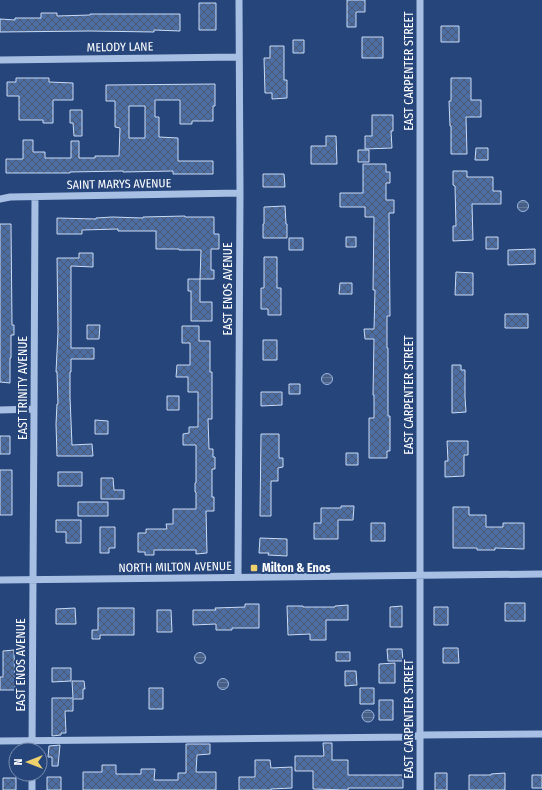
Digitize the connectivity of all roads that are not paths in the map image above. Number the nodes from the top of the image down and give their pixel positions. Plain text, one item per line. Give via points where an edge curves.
1 (239, 0) edge
2 (420, 0) edge
3 (239, 57) junction
4 (0, 60) edge
5 (240, 193) junction
6 (35, 197) junction
7 (0, 199) edge
8 (0, 410) edge
9 (34, 410) junction
10 (542, 574) edge
11 (421, 576) junction
12 (238, 578) junction
13 (0, 580) edge
14 (33, 580) junction
15 (542, 734) edge
16 (420, 735) junction
17 (0, 741) edge
18 (32, 741) junction
19 (420, 790) edge

1 - 3 street, EAST ENOS AVENUE
2 - 11 street, EAST CARPENTER STREET
3 - 4 street, MELODY LANE
3 - 5 street, EAST ENOS AVENUE
5 - 6 street, SAINT MARYS AVENUE
5 - 12 street, EAST ENOS AVENUE
6 - 7 street, SAINT MARYS AVENUE
6 - 9 street, EAST TRINITY AVENUE
8 - 9 street
9 - 14 street, EAST TRINITY AVENUE
10 - 11 street, NORTH MILTON AVENUE
11 - 12 street, NORTH MILTON AVENUE
11 - 16 street, EAST CARPENTER STREET
12 - 14 street, NORTH MILTON AVENUE
13 - 14 street, NORTH MILTON AVENUE
14 - 18 street, EAST ENOS AVENUE
15 - 16 street
16 - 18 street
16 - 19 street, EAST CARPENTER STREET
17 - 18 street

